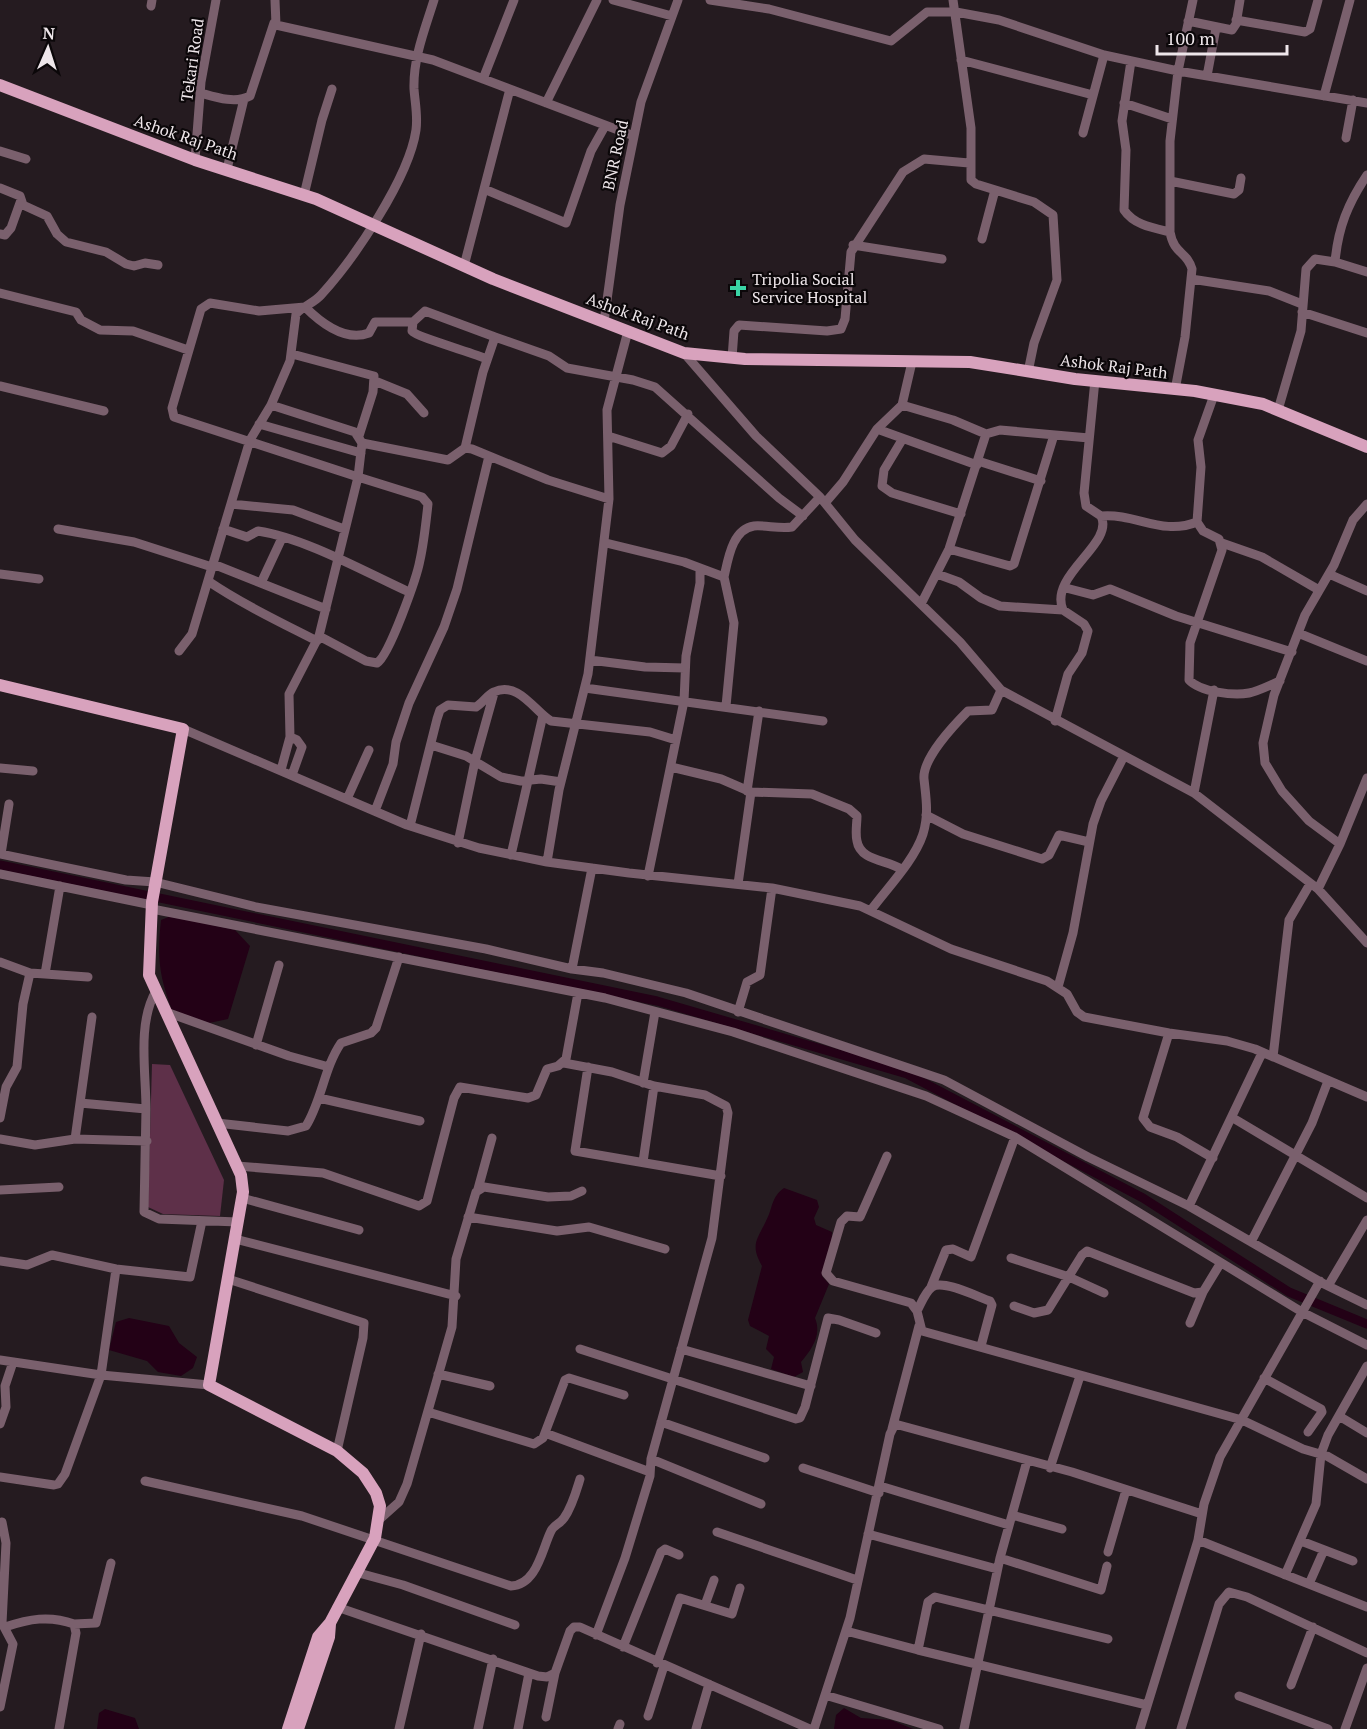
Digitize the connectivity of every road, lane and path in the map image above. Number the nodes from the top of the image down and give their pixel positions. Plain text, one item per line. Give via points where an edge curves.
1 (216, 0) edge
2 (275, 0) edge
3 (434, 0) edge
4 (514, 0) edge
5 (597, 0) edge
6 (613, 0) edge
7 (678, 0) edge
8 (710, 0) edge
9 (953, 0) edge
10 (1193, 0) edge
11 (1240, 0) edge
12 (1318, 0) edge
13 (1350, 0) edge
14 (956, 12) junction
15 (672, 16) junction
16 (1236, 20) junction
17 (1188, 21) junction
18 (274, 22) junction
19 (1216, 28) junction
20 (1104, 55) junction
21 (417, 56) junction
22 (961, 60) junction
23 (1131, 61) junction
24 (1178, 71) junction
25 (1207, 76) junction
26 (483, 79) junction
27 (0, 86) edge
28 (332, 89) dead end
29 (510, 89) junction
30 (201, 93) junction
31 (1093, 95) junction
32 (1324, 96) junction
33 (244, 99) junction
34 (1353, 100) junction
35 (546, 103) junction
36 (1124, 103) junction
37 (1367, 103) edge
38 (1172, 119) junction
39 (605, 126) junction
40 (1083, 133) dead end
41 (634, 136) junction
42 (1346, 138) dead end
43 (0, 151) edge
44 (26, 159) dead end
45 (195, 160) junction
46 (969, 163) junction
47 (227, 169) junction
48 (1367, 175) edge
49 (1240, 178) dead end
50 (1170, 181) junction
51 (0, 188) edge
52 (484, 189) junction
53 (995, 190) junction
54 (304, 195) junction
55 (21, 200) junction
56 (375, 226) junction
57 (1170, 232) junction
58 (0, 234) edge
59 (982, 238) dead end
60 (853, 246) junction
61 (942, 259) dead end
62 (1335, 262) junction
63 (158, 265) dead end
64 (464, 266) junction
65 (1367, 272) edge
66 (1191, 279) junction
67 (0, 293) edge
68 (305, 307) junction
69 (1302, 308) junction
70 (412, 322) junction
71 (604, 322) junction
72 (628, 331) junction
73 (1367, 333) edge
74 (495, 337) junction
75 (188, 350) junction
76 (684, 353) junction
77 (292, 354) junction
78 (732, 358) junction
79 (486, 359) junction
80 (912, 362) junction
81 (1028, 372) junction
82 (616, 379) junction
83 (1095, 380) junction
84 (375, 381) junction
85 (0, 386) edge
86 (1175, 390) junction
87 (1214, 395) junction
88 (271, 405) junction
89 (902, 405) junction
90 (1278, 410) junction
91 (104, 411) dead end
92 (424, 413) dead end
93 (688, 414) junction
94 (259, 424) junction
95 (877, 429) junction
96 (986, 434) junction
97 (1054, 435) junction
98 (608, 436) junction
99 (1089, 438) junction
100 (250, 440) junction
101 (902, 440) junction
102 (361, 444) junction
103 (1367, 447) edge
104 (465, 448) junction
105 (489, 456) junction
106 (977, 463) junction
107 (358, 477) junction
108 (1041, 481) junction
109 (609, 499) junction
110 (822, 500) junction
111 (231, 504) junction
112 (1367, 504) edge
113 (961, 514) junction
114 (803, 516) junction
115 (1101, 516) junction
116 (1197, 522) junction
117 (58, 529) dead end
118 (224, 529) junction
119 (344, 530) junction
120 (282, 537) junction
121 (606, 543) junction
122 (1222, 543) junction
123 (949, 549) junction
124 (337, 559) junction
125 (212, 565) junction
126 (700, 570) junction
127 (0, 574) edge
128 (937, 574) junction
129 (1329, 574) junction
130 (724, 577) junction
131 (39, 579) dead end
132 (208, 580) junction
133 (261, 583) junction
134 (1066, 588) junction
135 (1319, 590) junction
136 (1367, 591) edge
137 (409, 592) junction
138 (921, 604) junction
139 (326, 609) junction
140 (1063, 610) junction
141 (1197, 621) junction
142 (1298, 633) junction
143 (318, 639) junction
144 (179, 651) dead end
145 (1292, 652) junction
146 (590, 660) junction
147 (1367, 661) edge
148 (685, 668) junction
149 (1280, 681) junction
150 (0, 685) edge
151 (585, 688) junction
152 (1001, 690) junction
153 (1214, 690) junction
154 (495, 692) junction
155 (684, 701) junction
156 (726, 706) junction
157 (759, 711) junction
158 (543, 715) junction
159 (823, 721) dead end
160 (1055, 721) junction
161 (576, 723) junction
162 (183, 729) junction
163 (290, 736) junction
164 (676, 740) junction
165 (431, 745) junction
166 (369, 750) dead end
167 (1123, 758) junction
168 (475, 761) junction
169 (671, 767) junction
170 (0, 768) edge
171 (280, 770) junction
172 (33, 771) dead end
173 (292, 776) junction
174 (1367, 778) edge
175 (529, 781) junction
176 (561, 782) junction
177 (749, 792) junction
178 (1194, 793) junction
179 (347, 799) junction
180 (9, 804) dead end
181 (375, 812) junction
182 (926, 815) junction
183 (410, 826) junction
184 (1089, 842) junction
185 (458, 843) junction
186 (1341, 844) junction
187 (0, 854) edge
188 (512, 855) junction
189 (547, 862) junction
190 (592, 868) junction
191 (901, 869) junction
192 (0, 874) edge
193 (648, 876) junction
194 (155, 883) junction
195 (738, 884) junction
196 (60, 886) junction
197 (1314, 886) junction
198 (772, 888) junction
199 (152, 905) junction
200 (871, 910) junction
201 (1367, 943) edge
202 (399, 957) junction
203 (0, 962) edge
204 (279, 965) dead end
205 (572, 969) junction
206 (30, 973) junction
207 (45, 974) junction
208 (88, 977) dead end
209 (1058, 987) junction
210 (156, 991) junction
211 (578, 993) junction
212 (166, 1012) junction
213 (656, 1012) junction
214 (738, 1012) junction
215 (92, 1017) dead end
216 (1169, 1033) junction
217 (256, 1045) junction
218 (1262, 1053) junction
219 (1273, 1057) junction
220 (564, 1063) junction
221 (329, 1067) junction
222 (588, 1068) junction
223 (1328, 1081) junction
224 (643, 1083) junction
225 (3, 1086) edge
226 (654, 1086) junction
227 (1367, 1097) edge
228 (319, 1098) junction
229 (80, 1103) junction
230 (146, 1109) junction
231 (0, 1118) edge
232 (1233, 1118) junction
233 (420, 1121) dead end
234 (217, 1123) junction
235 (1015, 1137) junction
236 (492, 1138) dead end
237 (0, 1139) edge
238 (75, 1139) junction
239 (147, 1141) junction
240 (887, 1156) dead end
241 (1295, 1157) junction
242 (1213, 1158) junction
243 (643, 1162) junction
244 (237, 1166) junction
245 (721, 1176) junction
246 (59, 1187) dead end
247 (478, 1189) junction
248 (0, 1190) edge
249 (582, 1191) dead end
250 (1367, 1197) edge
251 (242, 1198) junction
252 (1189, 1206) junction
253 (468, 1218) junction
254 (1367, 1220) edge
255 (202, 1221) junction
256 (238, 1222) junction
257 (359, 1230) dead end
258 (235, 1239) junction
259 (1251, 1242) junction
260 (664, 1249) dead end
261 (1011, 1258) dead end
262 (0, 1261) edge
263 (1220, 1264) junction
264 (116, 1269) junction
265 (1069, 1277) junction
266 (228, 1278) junction
267 (1324, 1284) junction
268 (931, 1287) junction
269 (1203, 1292) junction
270 (1104, 1293) dead end
271 (456, 1296) junction
272 (1367, 1305) edge
273 (1014, 1306) dead end
274 (1303, 1310) junction
275 (917, 1311) junction
276 (1190, 1323) dead end
277 (919, 1326) junction
278 (876, 1333) dead end
279 (1367, 1345) edge
280 (981, 1346) junction
281 (580, 1349) dead end
282 (681, 1349) junction
283 (0, 1360) edge
284 (13, 1362) junction
285 (1367, 1366) edge
286 (438, 1374) junction
287 (101, 1375) junction
288 (1080, 1376) junction
289 (673, 1377) junction
290 (1264, 1378) junction
291 (209, 1385) junction
292 (490, 1386) dead end
293 (811, 1386) junction
294 (624, 1395) dead end
295 (428, 1412) junction
296 (1339, 1416) junction
297 (1242, 1420) junction
298 (661, 1422) junction
299 (0, 1425) edge
300 (892, 1429) junction
301 (1308, 1432) dead end
302 (545, 1433) junction
303 (1367, 1433) edge
304 (337, 1451) junction
305 (1322, 1454) junction
306 (765, 1458) dead end
307 (651, 1459) junction
308 (1027, 1461) junction
309 (803, 1468) dead end
310 (1050, 1468) junction
311 (650, 1472) junction
312 (0, 1477) edge
313 (580, 1479) dead end
314 (1367, 1479) edge
315 (145, 1481) dead end
316 (879, 1489) junction
317 (1126, 1490) junction
318 (761, 1504) dead end
319 (1202, 1514) junction
320 (380, 1519) junction
321 (1010, 1520) junction
322 (2, 1522) dead end
323 (1062, 1529) dead end
324 (717, 1532) dead end
325 (868, 1534) junction
326 (375, 1538) junction
327 (1198, 1540) junction
328 (1300, 1541) junction
329 (1324, 1550) junction
330 (1108, 1552) dead end
331 (679, 1556) dead end
332 (1000, 1558) junction
333 (1353, 1561) dead end
334 (111, 1563) dead end
335 (1107, 1566) dead end
336 (997, 1569) junction
337 (355, 1572) junction
338 (1285, 1575) junction
339 (714, 1580) dead end
340 (857, 1580) junction
341 (1309, 1584) junction
342 (740, 1588) dead end
343 (705, 1605) junction
344 (1367, 1607) edge
345 (337, 1608) junction
346 (988, 1611) junction
347 (330, 1623) junction
348 (2, 1624) edge
349 (74, 1624) junction
350 (515, 1625) dead end
351 (1313, 1627) junction
352 (846, 1631) junction
353 (421, 1634) junction
354 (596, 1635) junction
355 (1108, 1639) dead end
356 (623, 1647) junction
357 (918, 1650) junction
358 (1367, 1653) edge
359 (493, 1659) junction
360 (661, 1665) junction
361 (977, 1666) junction
362 (1367, 1668) edge
363 (529, 1672) junction
364 (555, 1673) junction
365 (709, 1684) junction
366 (1291, 1685) dead end
367 (825, 1695) junction
368 (1239, 1696) dead end
369 (1147, 1705) junction
370 (0, 1707) edge
371 (546, 1716) dead end
372 (648, 1716) dead end
373 (59, 1729) edge
374 (288, 1729) edge
375 (298, 1729) edge
376 (399, 1729) edge
377 (478, 1729) edge
378 (518, 1729) edge
379 (696, 1729) edge
380 (812, 1729) edge
381 (939, 1729) edge
382 (963, 1729) edge
383 (1140, 1729) edge
384 (1181, 1729) edge
385 (1328, 1729) edge
386 (1345, 1729) edge

1 - 30 street, Tekari Road
2 - 18 street
3 - 21 street
4 - 26 street
5 - 35 street
6 - 15 street
7 - 15 street, BNR Road
8 - 14 street via 769,9 891,41 927,12
9 - 14 street
10 - 17 street
11 - 16 street
12 - 16 street via 1310,29 1305,32
13 - 32 street
14 - 20 street via 999,20
14 - 22 street
15 - 41 street, BNR Road via 641,102
16 - 19 street via 1232,30
17 - 19 street
17 - 24 street
18 - 21 street via 281,27
18 - 33 street via 253,91
19 - 25 street
20 - 23 street
20 - 31 street
21 - 26 street
21 - 56 street via 416,132
22 - 31 street
22 - 46 street via 971,128
23 - 24 street
23 - 36 street
24 - 25 street
24 - 38 street
25 - 32 street
26 - 29 street
27 - 45 main road, Ashok Raj Path
28 - 54 street
29 - 35 street
29 - 52 street
30 - 33 street
30 - 45 street, Tekari Road
31 - 40 street
32 - 34 street
33 - 47 street
34 - 37 street
34 - 42 street
35 - 39 street
36 - 38 street
36 - 57 street via 1124,210 1140,224
38 - 50 street
39 - 41 street
39 - 52 street via 591,151 566,223
41 - 71 street, BNR Road
43 - 44 street
45 - 47 main road, Ashok Raj Path
46 - 53 street via 971,180
46 - 60 street via 924,159 903,172
47 - 54 main road, Ashok Raj Path
48 - 62 street via 1344,215
49 - 50 street via 1239,190 1234,194
50 - 57 street
51 - 55 street
52 - 64 street
53 - 59 street
53 - 81 street via 1047,208 1055,226 1057,280
54 - 56 main road, Ashok Raj Path
55 - 58 street via 11,228 5,235
55 - 63 street via 23,205 47,216 66,242 106,252 126,264
56 - 64 main road, Ashok Raj Path
56 - 68 street via 319,298
57 - 66 street via 1176,250 1190,261
60 - 61 street
60 - 78 street via 841,329 740,325 734,331
62 - 65 street
62 - 69 street via 1315,259 1309,264
64 - 71 main road, Ashok Raj Path
66 - 69 street via 1269,291
66 - 86 street
67 - 75 street via 76,312 81,320 100,330 133,331
68 - 70 street via 331,328 360,335 369,333 372,325 381,321
68 - 75 street via 267,311 204,305
68 - 77 street via 296,314
69 - 73 street
69 - 90 street via 1298,345
70 - 74 street via 425,311
70 - 79 street via 413,334
71 - 72 main road, Ashok Raj Path
72 - 76 main road, Ashok Raj Path
72 - 82 street
74 - 79 street
74 - 82 street via 549,356 567,368
75 - 100 street via 172,414
76 - 78 main road, Ashok Raj Path
76 - 110 street via 750,429
77 - 84 street via 365,373 374,376
77 - 88 street
78 - 80 main road, Ashok Raj Path
79 - 104 street
80 - 81 main road, Ashok Raj Path via 970,362
80 - 89 street
81 - 83 main road, Ashok Raj Path
82 - 93 street via 655,387
82 - 98 street via 607,410
83 - 86 main road, Ashok Raj Path
83 - 99 street
84 - 92 street via 406,394
84 - 102 street
85 - 91 street
86 - 87 main road, Ashok Raj Path
87 - 90 main road, Ashok Raj Path
87 - 116 street via 1198,440 1201,467
88 - 94 street
88 - 102 street via 355,432
89 - 95 street
89 - 96 street
90 - 103 main road, Ashok Raj Path
93 - 98 street via 671,446 662,453
93 - 114 street
94 - 100 street
94 - 102 street
95 - 101 street
95 - 110 street via 843,482
96 - 97 street via 1000,430
96 - 106 street
97 - 99 street
97 - 108 street
98 - 109 street
99 - 115 street via 1085,501
100 - 107 street
100 - 111 street
101 - 106 street
101 - 113 street via 884,470 882,486 892,493
102 - 104 street via 448,460
102 - 107 street
104 - 105 street
105 - 109 street
105 - 181 street via 457,589 409,703 389,779
106 - 108 street
106 - 113 street
107 - 119 street
107 - 137 street via 427,500 420,560
108 - 123 street via 1014,564 991,563
109 - 121 street
110 - 114 street
110 - 138 street via 855,540
111 - 118 street
111 - 119 street via 293,510
112 - 129 street via 1353,520
113 - 123 street
114 - 130 street via 792,526 752,526 742,532 734,543
115 - 116 street via 1168,528
115 - 134 street via 1102,532 1077,562
116 - 122 street via 1203,531
117 - 125 street via 134,542
118 - 120 street via 247,537 258,531
118 - 125 street
119 - 124 street
120 - 124 street
120 - 133 street
121 - 126 street via 674,559
121 - 146 street
122 - 135 street via 1262,556
122 - 141 street
123 - 128 street
124 - 137 street
124 - 139 street
125 - 132 street
125 - 133 street
126 - 130 street
126 - 148 street
127 - 131 street
128 - 138 street
128 - 140 street via 1000,606
129 - 135 street
129 - 136 street
130 - 156 street via 734,623
132 - 143 street via 236,600
132 - 144 street via 192,634
133 - 139 street
134 - 140 street
134 - 141 street via 1093,595 1110,589
135 - 142 street
137 - 143 street via 380,661 366,661
138 - 152 street
139 - 143 street
140 - 160 street via 1088,631 1082,652 1068,674
141 - 145 street
141 - 153 street via 1188,658 1190,680
142 - 145 street
142 - 147 street
143 - 163 street via 289,694
145 - 149 street
146 - 148 street
146 - 151 street
148 - 155 street
149 - 153 street via 1249,693
149 - 186 street via 1267,720 1265,763 1302,814
150 - 162 main road
151 - 155 street
151 - 161 street
152 - 160 street
152 - 182 street via 992,710 968,711 927,765
153 - 178 street
154 - 158 street via 516,693 536,705
154 - 165 street via 476,707 444,707
154 - 168 street
155 - 156 street
155 - 164 street
156 - 157 street
157 - 159 street
157 - 177 street
158 - 161 street via 551,721
158 - 175 street
160 - 167 street
161 - 164 street via 655,733
161 - 176 street
162 - 171 street
162 - 194 main road
163 - 171 street
163 - 173 street via 302,747
164 - 169 street
165 - 168 street
165 - 183 street
166 - 179 street
167 - 178 street
167 - 184 street via 1101,801
168 - 175 street via 494,774
168 - 185 street
169 - 177 street
169 - 193 street
170 - 172 street
171 - 173 street
173 - 179 street
174 - 186 street
175 - 176 street
175 - 188 street
176 - 189 street
177 - 191 street via 806,793 849,809 857,816 857,843 861,851
177 - 195 street
178 - 197 street
179 - 181 street
180 - 187 street
181 - 183 street
182 - 184 street via 963,834 1042,859 1049,855 1059,835
182 - 191 street via 920,840
183 - 185 street
184 - 209 street via 1073,933
185 - 188 street
186 - 197 street
187 - 194 street
188 - 189 street
189 - 190 street
190 - 193 street
190 - 205 street
191 - 200 street
192 - 196 street
193 - 195 street
194 - 199 main road
194 - 205 street via 256,907 486,949
195 - 198 street
196 - 199 street
196 - 207 street
197 - 201 street
197 - 219 street via 1289,920
198 - 200 street
198 - 214 street via 760,975 747,982
199 - 202 street
199 - 210 main road via 149,975
200 - 209 street via 926,939 1035,975
202 - 211 street
202 - 221 street via 376,1028 341,1042
203 - 206 street
204 - 217 street
205 - 214 street via 670,989
206 - 207 street
206 - 225 street via 17,1067
207 - 208 street
209 - 216 street via 1084,1017
210 - 212 main road
210 - 230 street via 146,1018
211 - 213 street
211 - 220 street
212 - 217 street
212 - 234 main road
213 - 224 street
213 - 235 street via 733,1032 926,1096
214 - 252 street via 933,1076
215 - 229 street
216 - 218 street via 1227,1041
216 - 242 street via 1143,1118 1150,1127
217 - 221 street
218 - 219 street
218 - 232 street
219 - 223 street
220 - 222 street
220 - 244 street via 547,1069 532,1098 460,1087 427,1201 419,1206 323,1173
221 - 228 street
222 - 224 street
222 - 243 street via 575,1151
223 - 227 street
223 - 241 street
224 - 226 street
225 - 231 street
226 - 243 street
226 - 245 street via 705,1095 726,1106
228 - 233 street
228 - 234 street via 306,1126 298,1130
229 - 230 street
229 - 238 street
230 - 239 street
232 - 241 street
232 - 242 street
234 - 244 main road
235 - 263 street
235 - 268 street via 971,1257 946,1250
236 - 247 street
237 - 238 street via 36,1146
238 - 239 street
239 - 255 street via 144,1212 159,1219
240 - 275 street via 860,1217 847,1216 841,1222 826,1273 833,1281 911,1303
241 - 250 street
241 - 259 street
242 - 252 street
243 - 245 street
244 - 251 main road
245 - 282 street via 712,1238
246 - 248 street
247 - 249 street via 561,1197
247 - 253 street
251 - 256 main road
251 - 257 street
252 - 259 street
253 - 260 street via 557,1231 589,1227
253 - 271 street via 456,1259
254 - 267 street
255 - 256 street
255 - 264 street via 190,1277
256 - 258 main road
258 - 266 main road
258 - 271 street
259 - 267 street
261 - 265 street
262 - 264 street via 27,1265 52,1255
263 - 269 street
263 - 274 street
264 - 287 street
265 - 269 street via 1087,1251 1181,1289
265 - 270 street
265 - 273 street via 1048,1310 1034,1313
266 - 291 main road
266 - 304 street via 364,1323
267 - 272 street
267 - 274 street
268 - 275 street
268 - 280 street via 946,1285 990,1301
269 - 276 street
271 - 286 street via 452,1327
274 - 279 street
274 - 290 street
275 - 277 street
277 - 280 street via 922,1331
277 - 300 street
278 - 293 street via 828,1318
280 - 288 street
281 - 289 street
282 - 289 street
282 - 293 street
283 - 284 street
284 - 287 street
284 - 299 street
285 - 296 street
286 - 292 street
286 - 295 street
287 - 291 street
287 - 312 street via 58,1484
288 - 297 street
288 - 310 street
289 - 293 street via 796,1419 802,1414
289 - 298 street
290 - 297 street
290 - 301 street via 1321,1409
291 - 304 main road
294 - 302 street via 569,1378
295 - 302 street via 526,1444 539,1443
295 - 320 street via 403,1494
296 - 303 street
296 - 305 street
297 - 305 street
297 - 319 street via 1220,1457
298 - 306 street
298 - 307 street
300 - 308 street via 899,1423
300 - 316 street
302 - 311 street
304 - 320 main road via 363,1473 376,1493
305 - 314 street
305 - 328 street via 1316,1504
307 - 311 street
307 - 318 street
308 - 310 street
308 - 321 street
309 - 316 street
310 - 317 street
311 - 354 street via 621,1570
313 - 326 street via 571,1507 552,1530 534,1570 516,1586
315 - 326 street via 302,1516
316 - 321 street
316 - 325 street
317 - 319 street
317 - 330 street
319 - 327 street
320 - 326 main road
321 - 323 street
321 - 332 street
322 - 348 street via 6,1543
324 - 340 street
325 - 336 street
325 - 340 street
326 - 337 main road
327 - 338 street
327 - 369 street
328 - 329 street
328 - 338 street
329 - 333 street
329 - 341 street
331 - 356 street via 665,1549 661,1552
332 - 335 street via 1101,1590
332 - 336 street
334 - 349 street via 96,1623
336 - 346 street
337 - 345 main road
337 - 350 street
338 - 341 street
339 - 343 street
340 - 352 street
341 - 344 street
342 - 343 street via 732,1614
343 - 360 street via 680,1598
345 - 347 main road
345 - 353 street
346 - 355 street
346 - 357 street via 932,1598
346 - 361 street
347 - 374 main road via 318,1637
347 - 375 main road via 329,1637
348 - 349 street via 35,1618
348 - 370 street via 13,1644
349 - 373 street via 76,1633
351 - 358 street
351 - 366 street
351 - 384 street via 1236,1593 1225,1594 1200,1660
352 - 357 street
352 - 367 street
353 - 359 street
353 - 376 street
354 - 356 street
354 - 364 street via 574,1628
356 - 360 street
357 - 361 street
359 - 363 street
359 - 377 street
360 - 365 street
360 - 372 street
361 - 369 street
361 - 382 street
362 - 386 street
363 - 364 street via 547,1677
363 - 378 street
364 - 371 street
365 - 379 street
365 - 380 street
367 - 380 street
367 - 381 street
368 - 385 street
369 - 383 street

